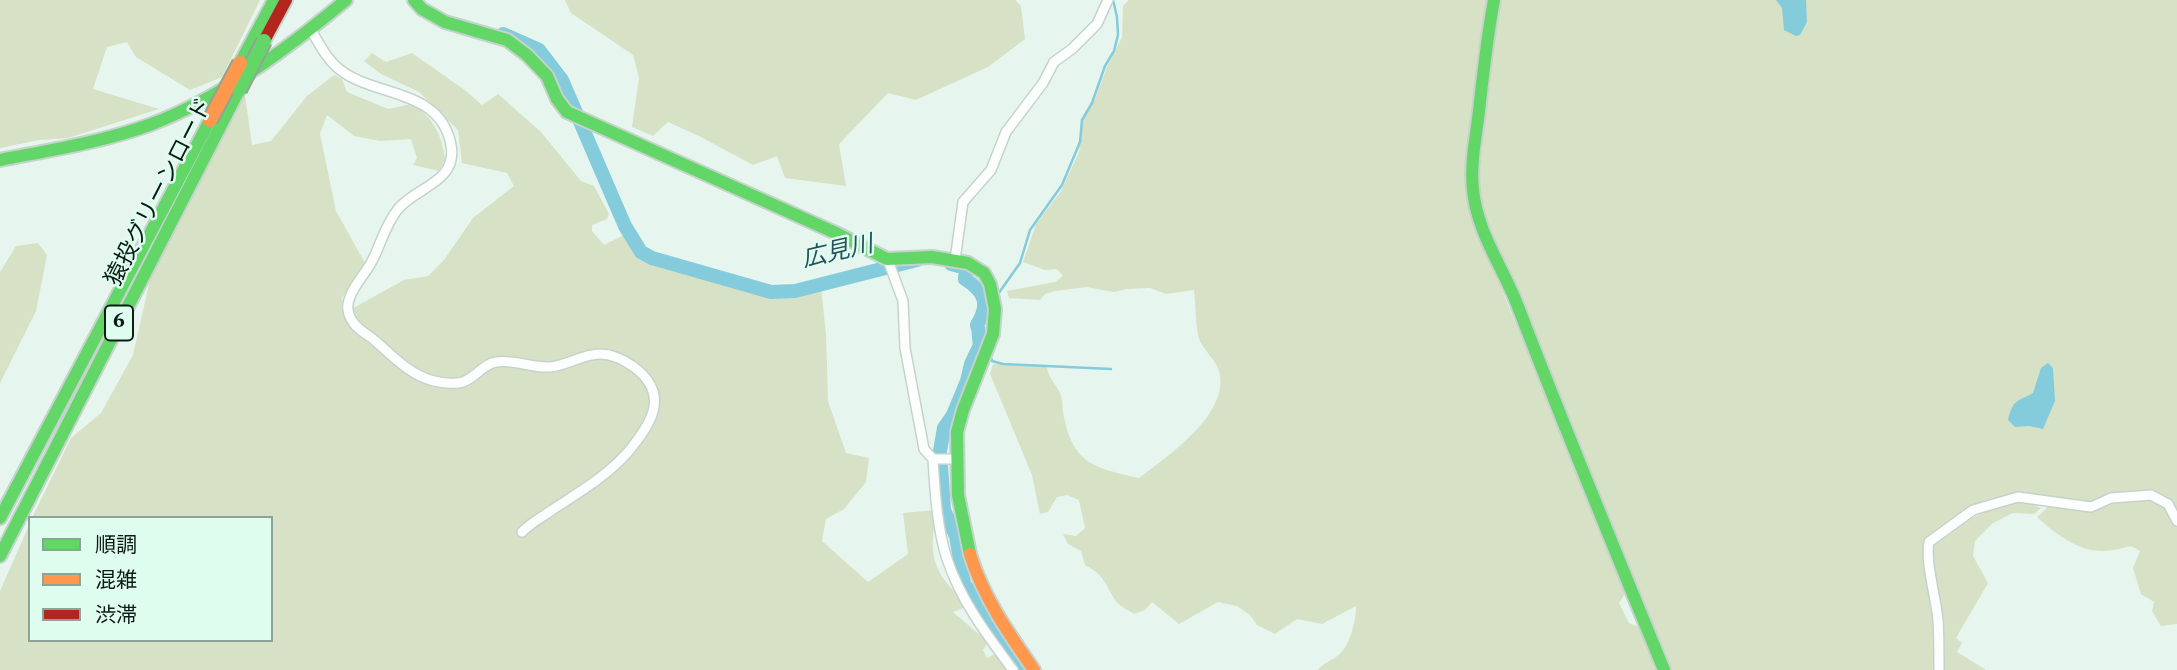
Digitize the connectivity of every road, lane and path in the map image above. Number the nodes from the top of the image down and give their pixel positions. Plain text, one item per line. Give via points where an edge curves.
1 (274, 0) edge
2 (286, 0) edge
3 (346, 0) edge
4 (414, 0) edge
5 (1108, 0) edge
6 (1494, 0) edge
7 (311, 30) junction
8 (0, 160) edge
9 (955, 260) junction
10 (889, 265) junction
11 (935, 459) junction
12 (954, 459) junction
13 (0, 519) edge
14 (2177, 521) edge
15 (522, 532) dead end
16 (0, 556) edge
17 (1013, 670) edge
18 (1034, 670) edge
19 (1664, 670) edge
20 (1939, 670) edge

1 - 13 street, 猿投グリーンロード / 6, bridge
2 - 16 street, 猿投グリーンロード / 6, bridge
3 - 7 street
4 - 10 street via 445,22 517,47 547,76 567,112 838,234
5 - 9 street via 1097,24 1054,62 1006,132 991,170 962,202
6 - 19 street via 1475,141 1473,190 1478,215
7 - 8 street via 258,67 170,116 102,139
7 - 15 street via 329,60 344,72 431,110 451,143 449,167 395,213 350,296 348,309 356,326 408,369 435,381 465,382 497,361 551,367 600,354 633,367 652,387 655,408 627,453
9 - 10 street via 917,256
9 - 12 street via 984,273 990,284 993,334 963,410
10 - 11 street via 903,301 905,348 924,449
11 - 12 street
11 - 17 street via 947,559 969,608
12 - 18 street via 972,564
14 - 20 street via 2168,504 2151,495 2111,498 2091,507 2018,497 1966,514 1929,542 1927,553 1938,619

